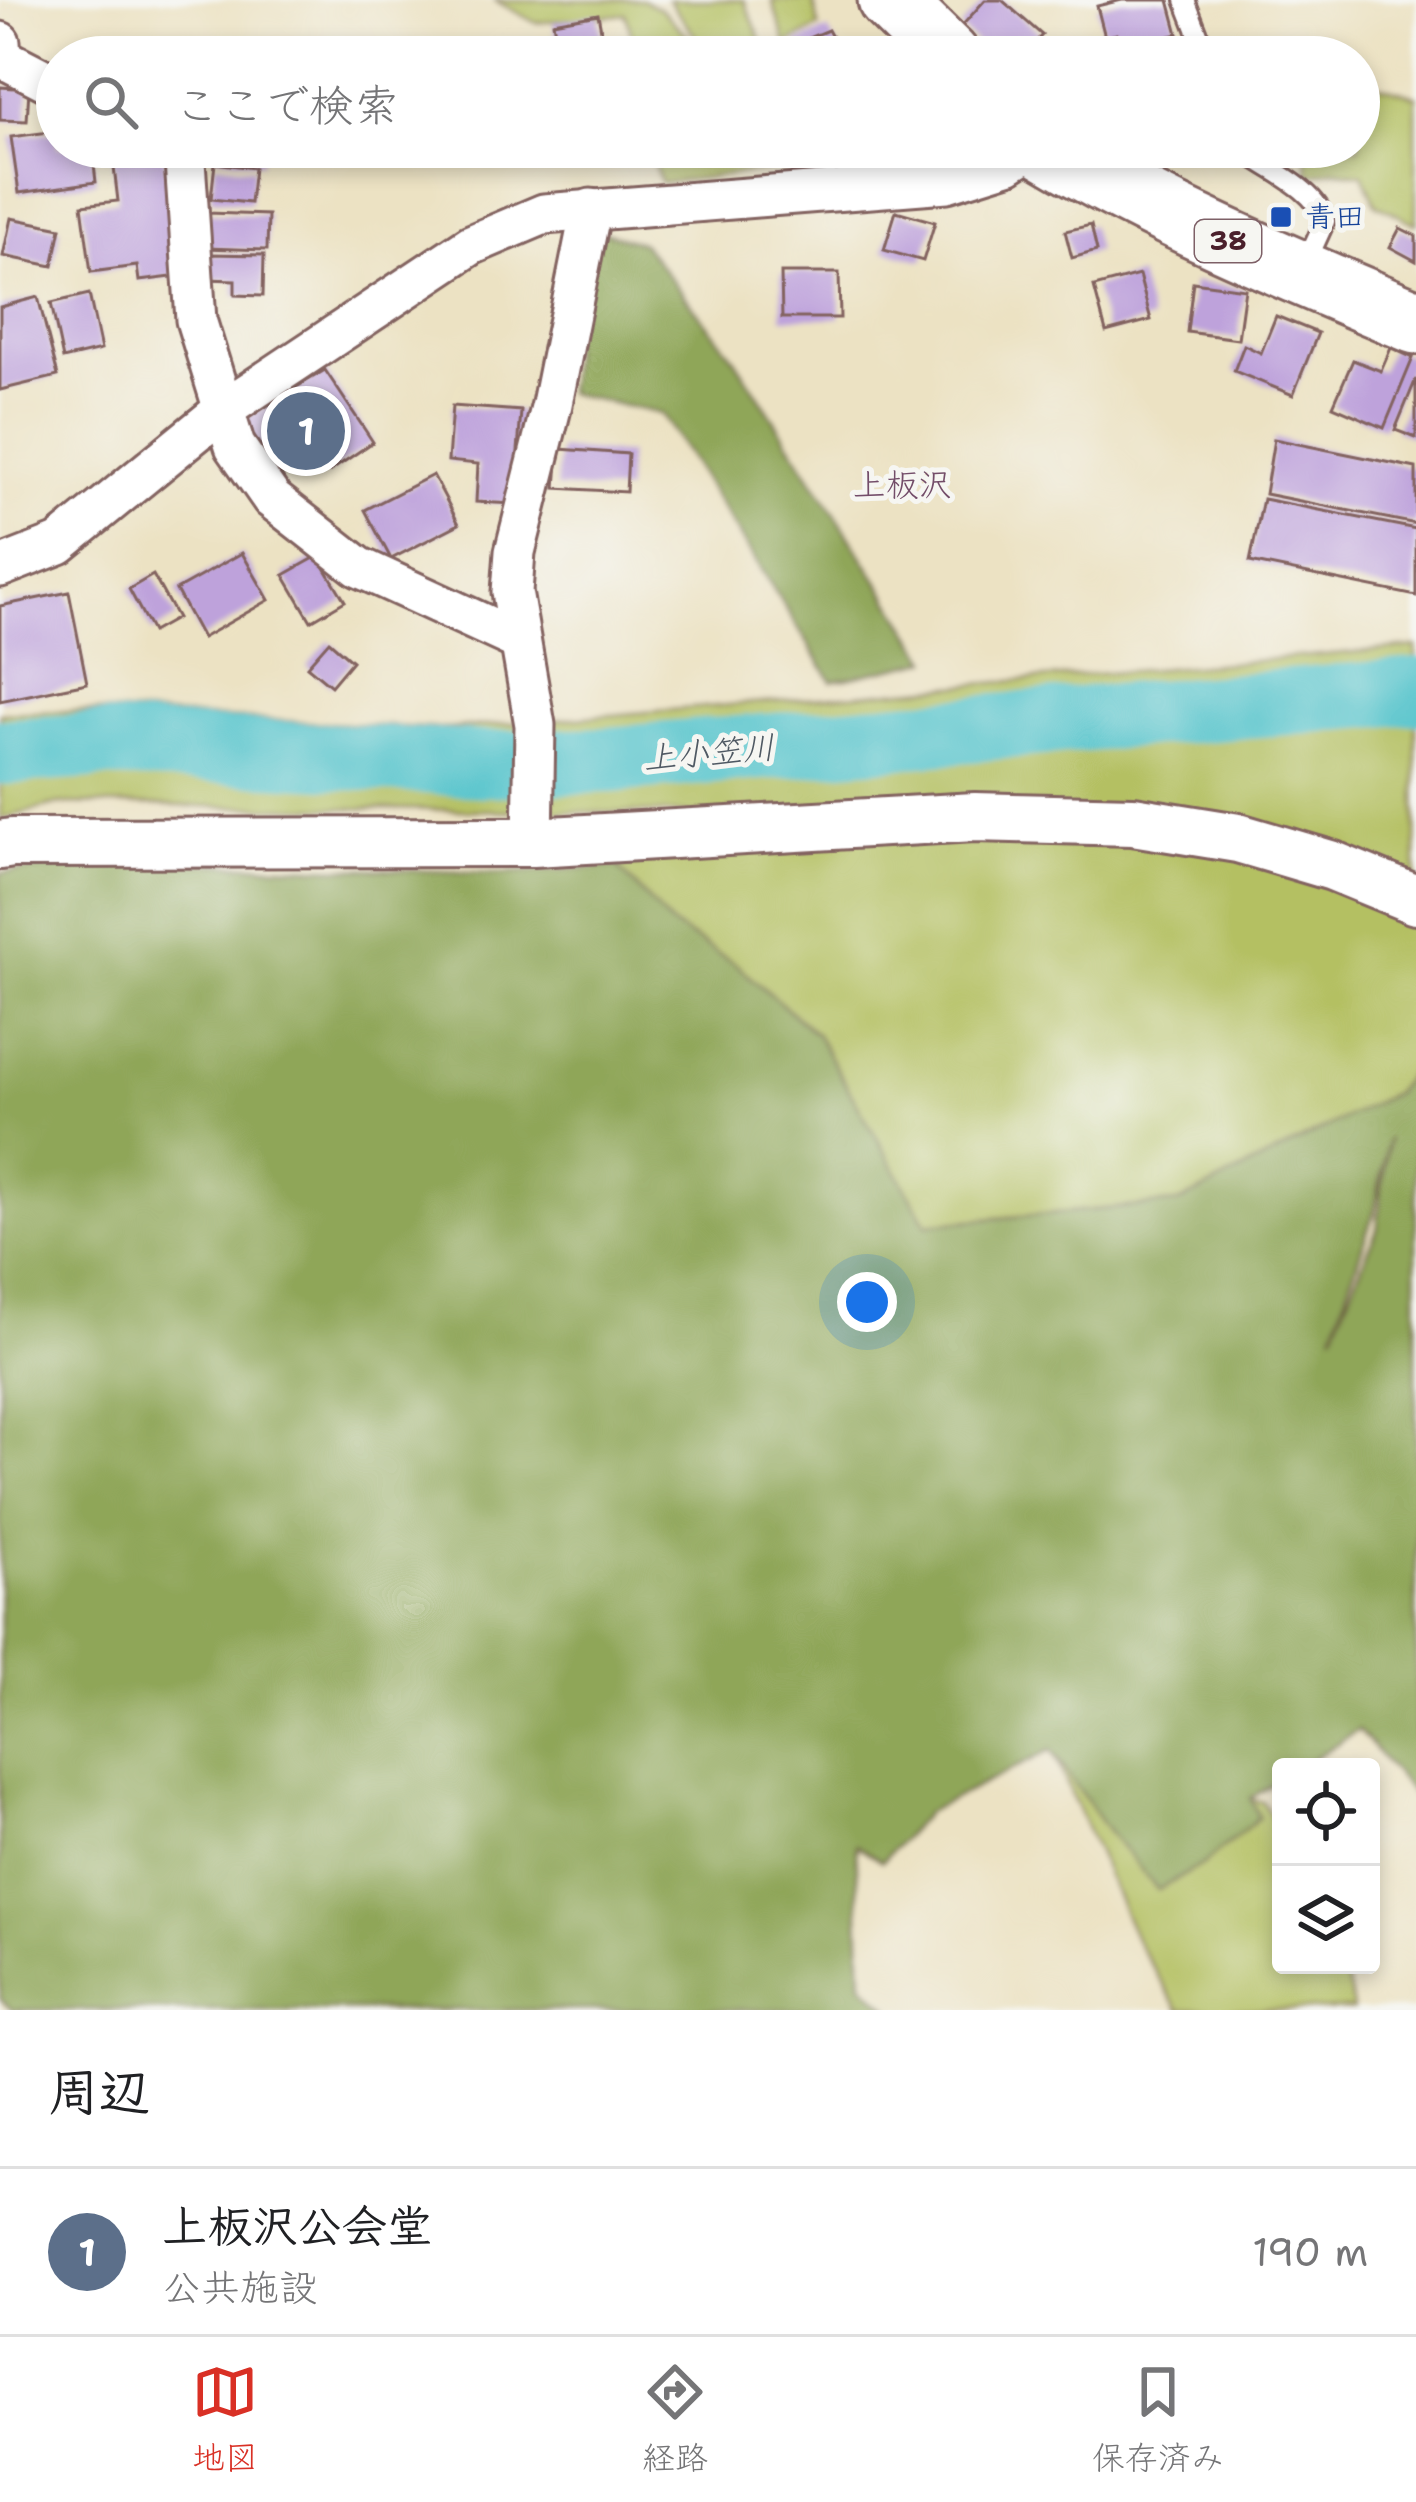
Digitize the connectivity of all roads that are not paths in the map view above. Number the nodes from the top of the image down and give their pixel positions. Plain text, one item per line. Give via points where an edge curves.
1 (890, 0) edge
2 (1185, 0) edge
3 (926, 36) edge
4 (1199, 36) edge
5 (0, 42) edge
6 (36, 75) edge
7 (185, 168) edge
8 (992, 168) edge
9 (1081, 168) edge
10 (1272, 168) edge
11 (592, 209) junction
12 (1301, 274) junction
13 (1416, 322) edge
14 (223, 410) junction
15 (0, 568) edge
16 (520, 641) junction
17 (533, 842) junction
18 (0, 845) edge
19 (1416, 900) edge

1 - 3 main road
2 - 4 lane
5 - 6 street via 1,57
7 - 14 street via 196,320
8 - 11 street via 947,182
9 - 12 main road, 38
10 - 12 lane via 1324,214
11 - 14 street via 544,214 471,245
11 - 16 street via 514,552
12 - 13 main road, 38
14 - 15 street via 59,544
14 - 16 street via 235,446 272,499 359,567
16 - 17 street via 535,725
17 - 18 street
17 - 19 street via 975,817 1133,821 1238,838

